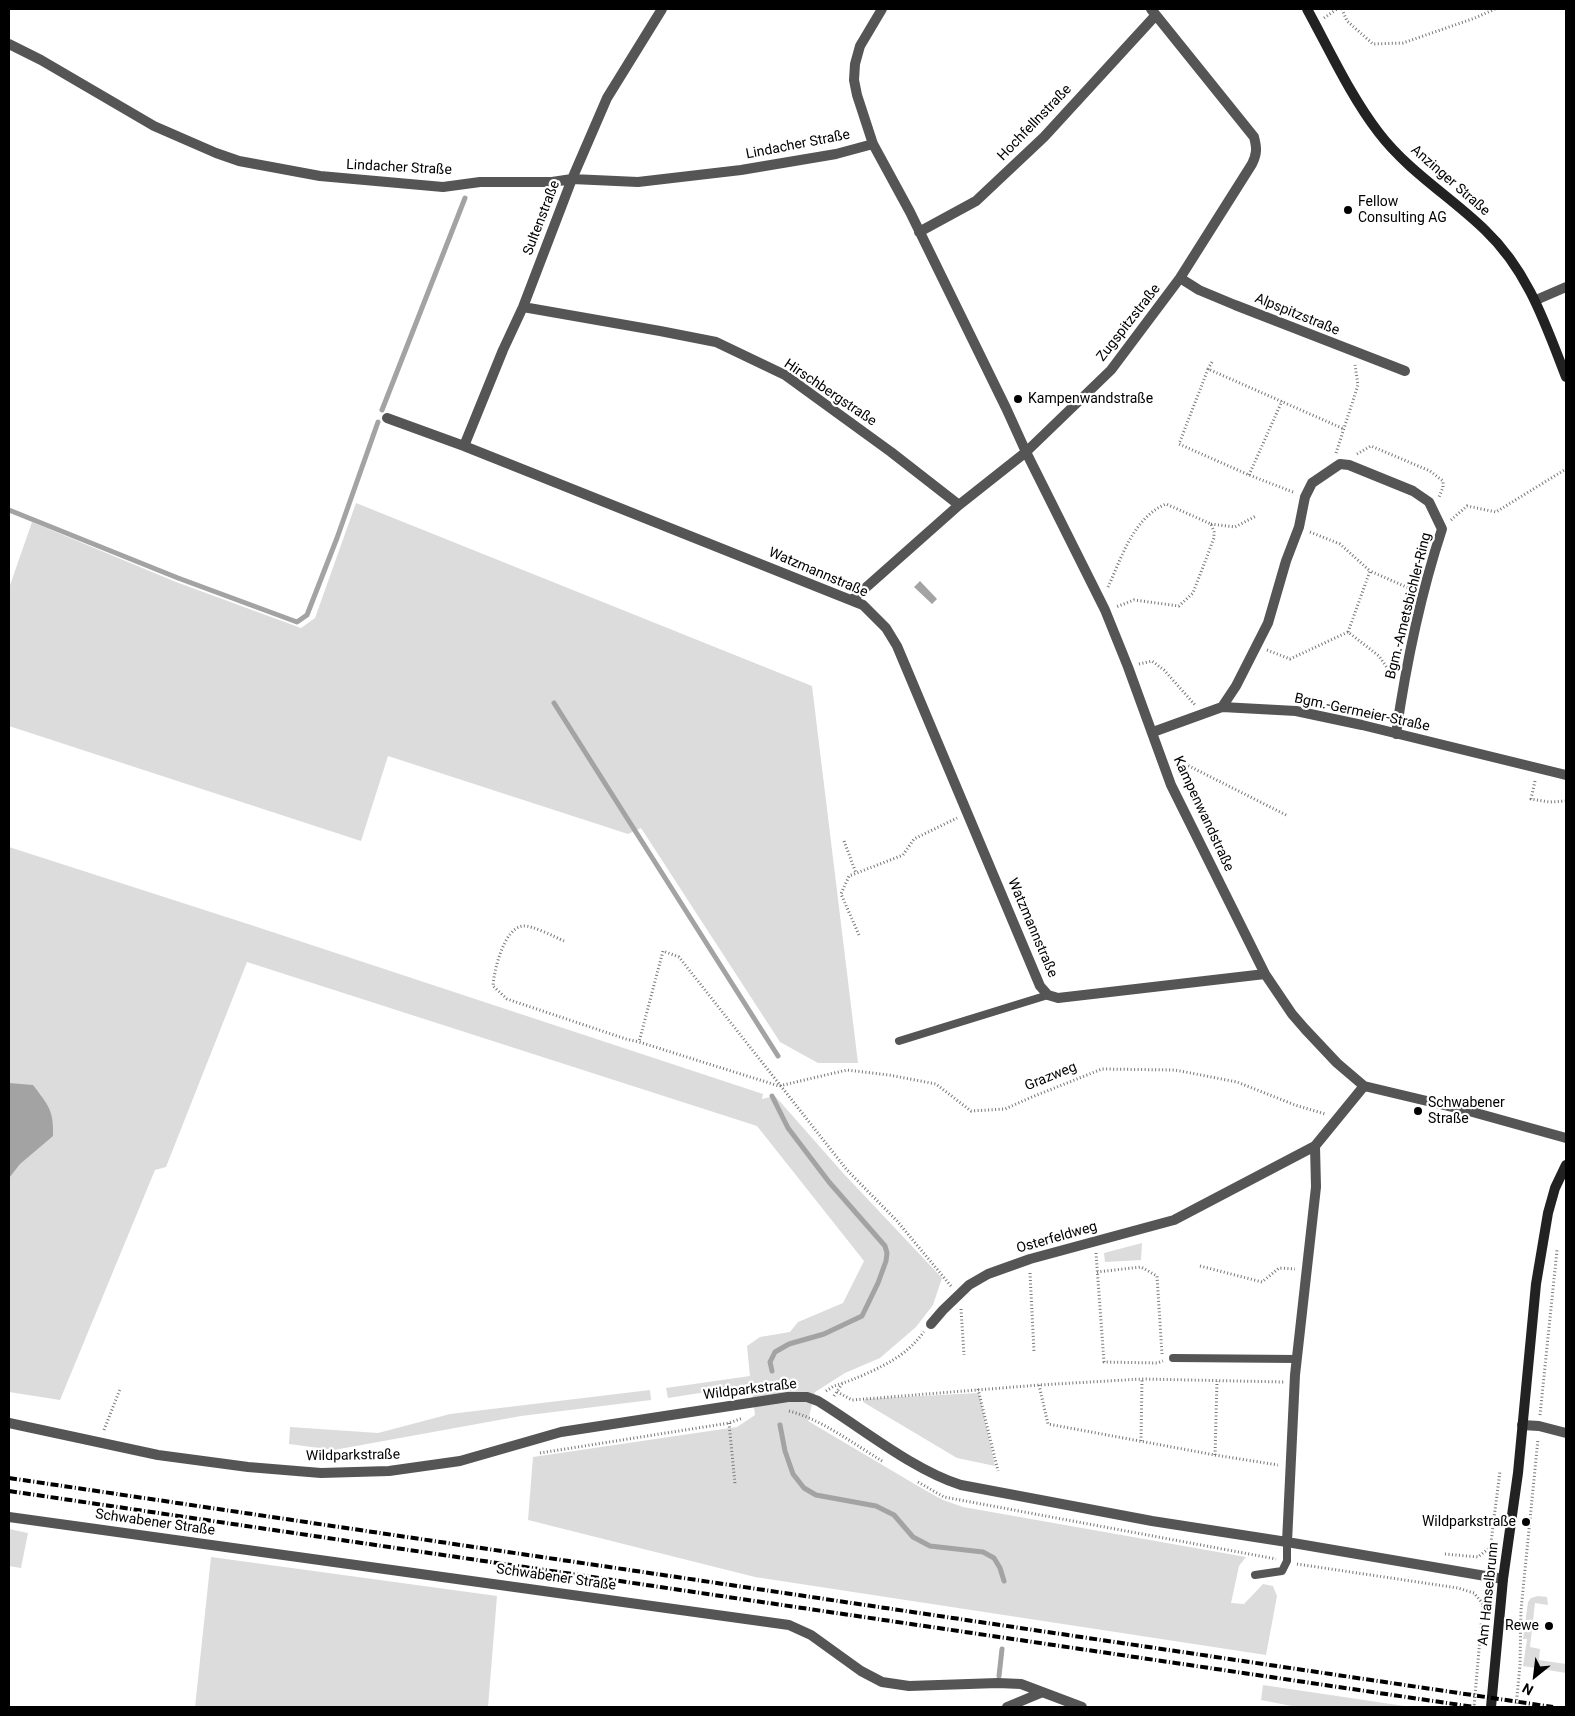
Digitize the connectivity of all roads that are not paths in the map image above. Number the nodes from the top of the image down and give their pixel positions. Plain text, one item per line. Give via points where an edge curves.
1 (662, 9) edge
2 (882, 9) edge
3 (1307, 9) edge
4 (1153, 12) edge
5 (9, 44) edge
6 (874, 144) junction
7 (572, 179) junction
8 (920, 232) junction
9 (1180, 278) junction
10 (1566, 287) edge
11 (1536, 300) junction
12 (523, 307) junction
13 (1406, 371) dead end
14 (1566, 377) edge
15 (387, 418) dead end
16 (464, 446) junction
17 (1026, 452) junction
18 (958, 505) junction
19 (853, 600) junction
20 (1222, 707) junction
21 (1152, 732) junction
22 (1396, 734) junction
23 (1566, 775) edge
24 (1265, 974) junction
25 (1048, 995) junction
26 (899, 1041) dead end
27 (1364, 1086) junction
28 (1566, 1138) edge
29 (1315, 1146) junction
30 (1566, 1164) edge
31 (931, 1324) road end
32 (1173, 1358) road end
33 (1297, 1359) junction
34 (9, 1423) edge
35 (1522, 1425) junction
36 (1566, 1433) edge
37 (9, 1516) edge
38 (1287, 1542) junction
39 (1255, 1575) dead end
40 (1503, 1579) junction
41 (1042, 1692) junction
42 (1007, 1707) edge
43 (1082, 1707) edge
44 (1491, 1707) edge

1 - 7 street, Sultenstraße via 607,98
2 - 6 street, Kampenwandstraße via 860,46 854,80
3 - 11 street, Anzinger Straße via 1378,133 1403,160 1463,209 1504,249
4 - 8 street, Hochfellnstraße via 1044,137 976,201
4 - 9 street, Zugspitzstraße via 1254,137 1257,148 1252,164
5 - 7 street, Lindacher Straße via 154,126 239,161 320,176 434,186
6 - 7 street, Lindacher Straße via 836,154 750,168 638,182
6 - 8 street, Kampenwandstraße
7 - 12 street, Sultenstraße
8 - 17 street, Kampenwandstraße
9 - 13 street, Alpspitzstraße via 1235,305
9 - 17 street, Zugspitzstraße via 1111,370
10 - 11 street
11 - 14 street, Anzinger Straße
12 - 16 street, Sultenstraße
12 - 18 street, Hirschbergstraße via 716,342 807,390
15 - 16 street, Watzmannstraße
16 - 19 street, Watzmannstraße
17 - 18 street, Zugspitzstraße
17 - 21 street, Kampenwandstraße via 1103,606
18 - 19 street, Zugspitzstraße
19 - 25 street, Watzmannstraße via 875,615 896,646 1040,986
20 - 21 street, Bgm.-Germeier-Straße
20 - 22 street, Bgm.-Germeier-Straße via 1296,711
20 - 22 street, Bgm.-Ametsbichler-Ring via 1268,623 1299,527 1305,496 1312,483 1335,467 1349,465 1413,491 1429,502 1442,529 1406,666
21 - 24 street, Kampenwandstraße via 1171,785
22 - 23 street, Bgm.-Germeier-Straße
24 - 25 street, Watzmannstraße via 1058,998
24 - 27 street, Kampenwandstraße via 1305,1030
25 - 26 lane, Watzmannstraße
27 - 28 street via 1469,1110
27 - 29 street
29 - 31 street, Osterfeldweg via 1174,1220 1030,1259 988,1274 969,1286
29 - 33 street via 1316,1187
30 - 35 street, Am Hanselbrunn via 1548,1213 1536,1284
32 - 33 lane
33 - 38 street
34 - 38 street, Wildparkstraße via 158,1455 248,1467 321,1473 389,1471 460,1461 561,1432 807,1396 946,1480 1143,1520
35 - 36 street
35 - 40 street, Am Hanselbrunn
37 - 41 street, Schwabener Straße via 789,1625 811,1635 882,1682 909,1686 1021,1684
38 - 39 lane via 1288,1561 1282,1571
38 - 40 street, Wildparkstraße
40 - 44 street, Am Hanselbrunn
41 - 42 street
41 - 43 street, Schwabener Straße

